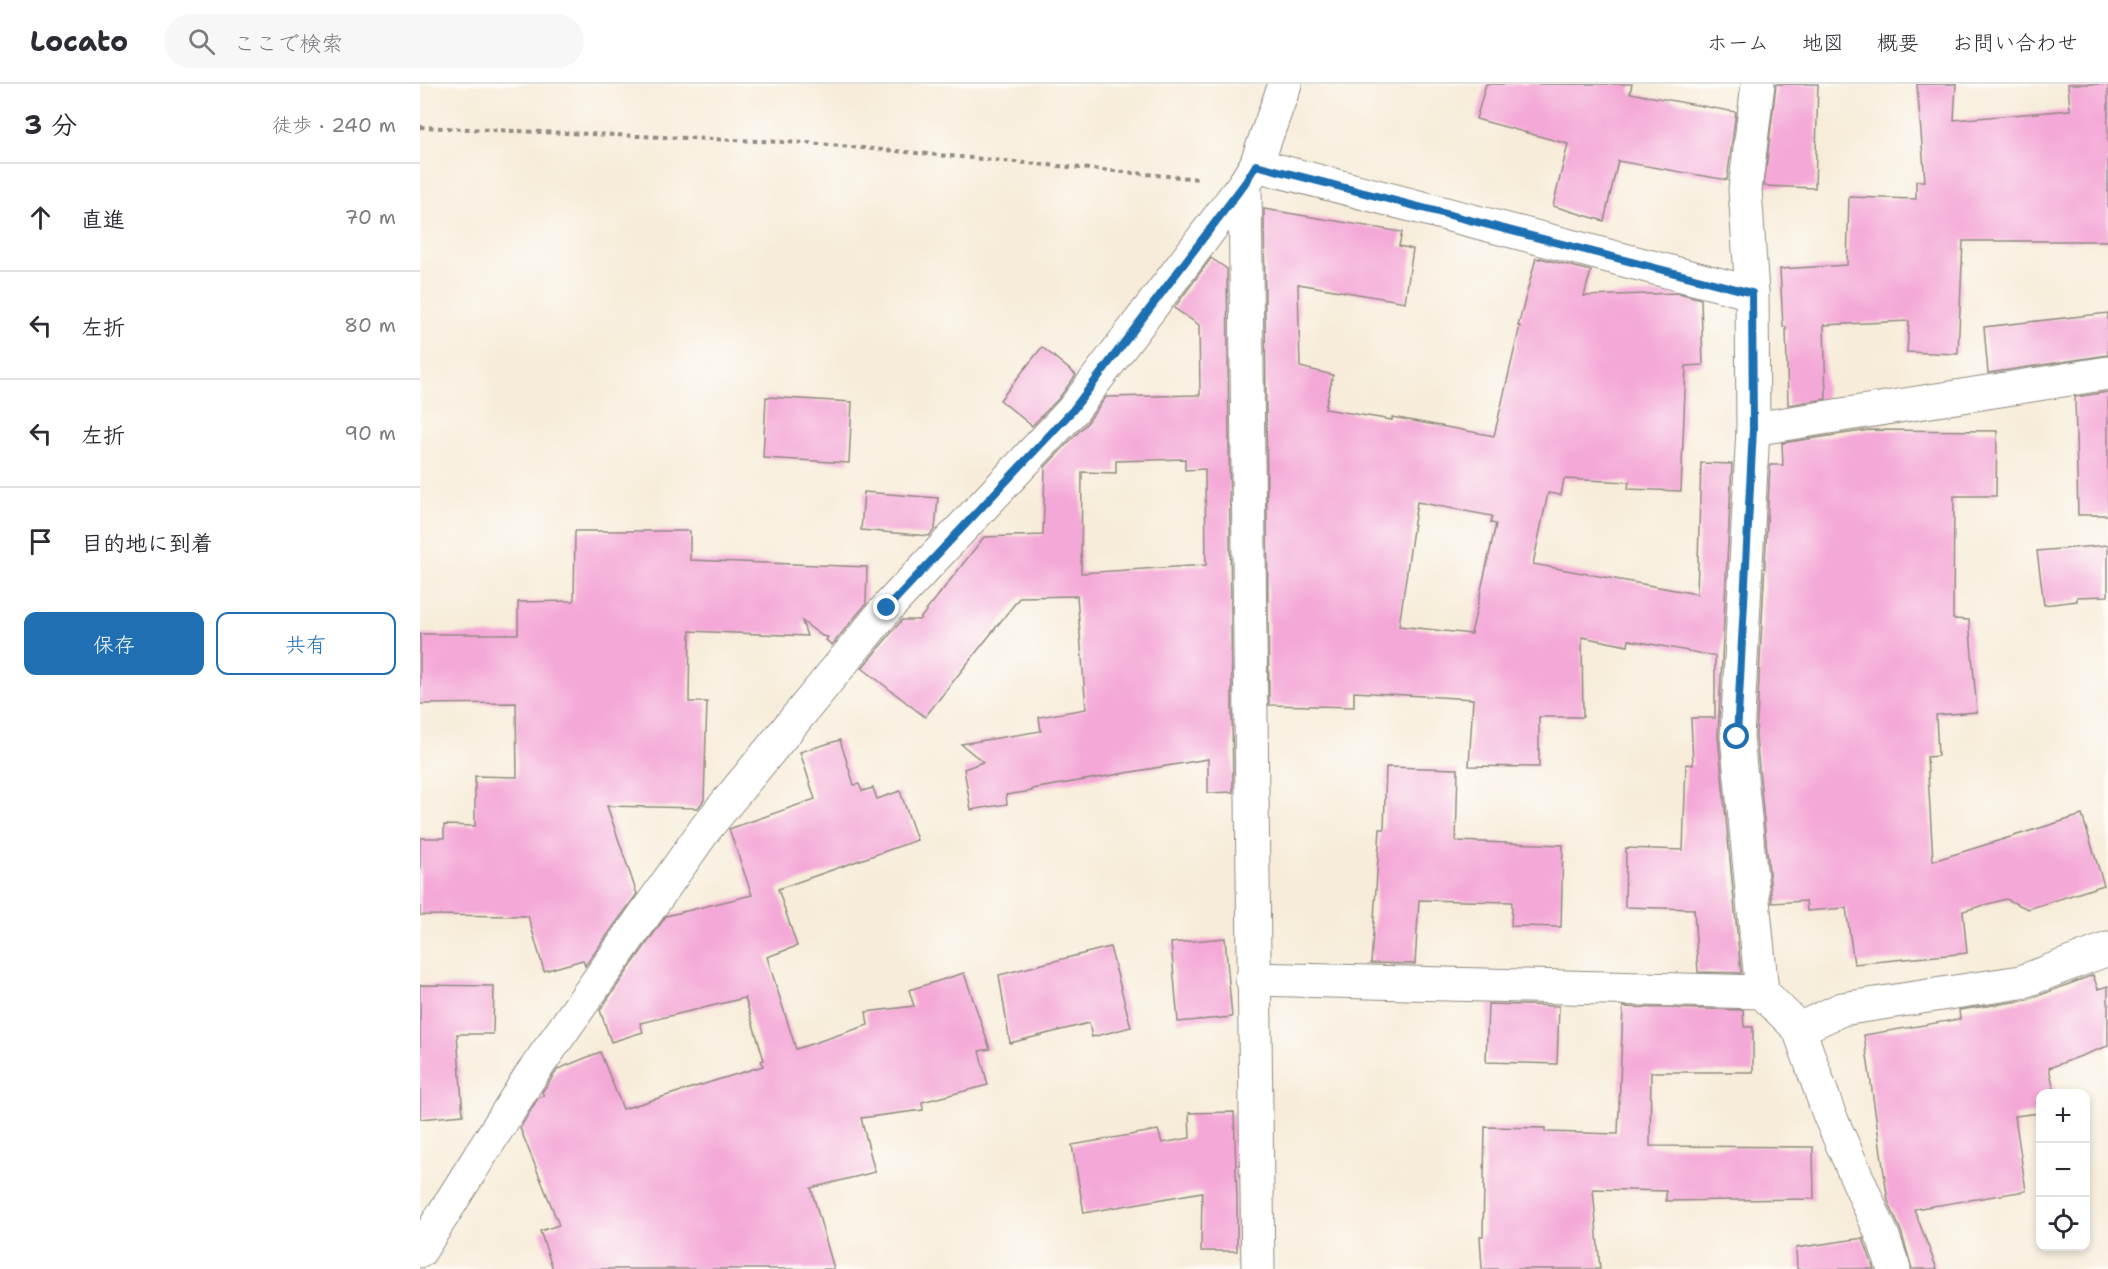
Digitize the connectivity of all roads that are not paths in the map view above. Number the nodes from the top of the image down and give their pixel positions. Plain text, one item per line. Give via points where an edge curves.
1 (1285, 84) edge
2 (1758, 84) edge
3 (1250, 174) junction
4 (1752, 293) junction
5 (2108, 373) edge
6 (1753, 429) junction
7 (2108, 949) edge
8 (1252, 979) junction
9 (1762, 992) junction
10 (1799, 1029) junction
11 (420, 1251) edge
12 (1258, 1269) edge
13 (1894, 1269) edge

1 - 3 street
2 - 4 street via 1745,190
3 - 4 street
3 - 8 street
3 - 11 street via 1073,410 887,608 706,828 529,1078
4 - 6 street
5 - 6 street
6 - 9 street via 1737,737
7 - 10 street via 2021,981 1842,1009
8 - 9 street
8 - 12 street
9 - 10 street
10 - 13 street via 1829,1114

